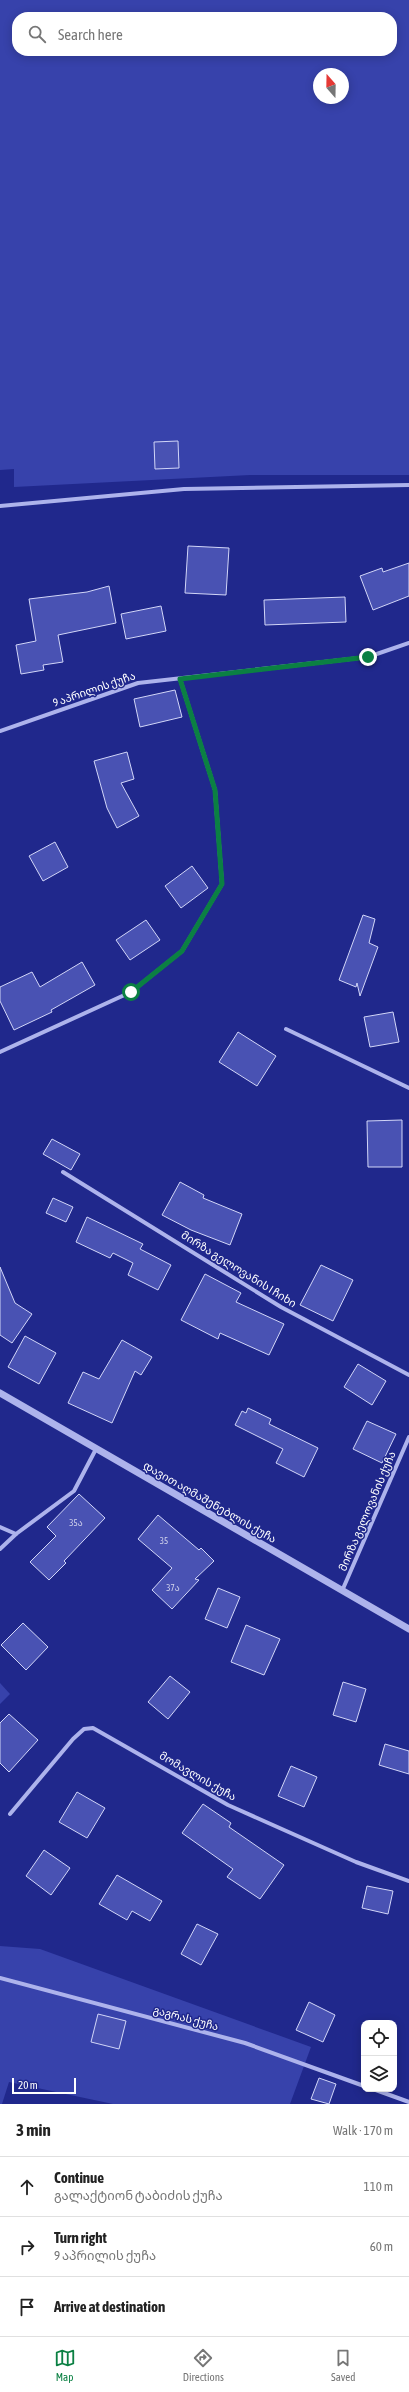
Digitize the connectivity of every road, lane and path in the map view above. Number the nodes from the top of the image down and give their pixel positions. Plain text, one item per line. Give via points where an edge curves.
1 (409, 485) edge
2 (0, 506) edge
3 (409, 643) edge
4 (180, 679) junction
5 (0, 731) edge
6 (286, 1029) dead end
7 (0, 1052) edge
8 (409, 1088) edge
9 (64, 1172) dead end
10 (409, 1375) edge
11 (0, 1393) edge
12 (409, 1437) edge
13 (96, 1449) junction
14 (0, 1527) edge
15 (16, 1534) junction
16 (0, 1549) edge
17 (342, 1591) junction
18 (409, 1629) edge
19 (10, 1814) dead end
20 (409, 1881) edge
21 (0, 1978) edge
22 (361, 2085) edge
23 (381, 2092) edge
24 (409, 2102) edge

1 - 2 street via 184,489
3 - 4 street, 9 აპრილის ქუჩა via 368,657
4 - 5 street, 9 აპრილის ქუჩა via 138,683
4 - 7 street via 215,790 222,884 182,951 131,992
6 - 8 street
9 - 10 street, მირზა გელოვანის I ჩიხი via 281,1307
11 - 13 street, დავით აღმაშენებლის ქუჩა
12 - 17 street, მირზა გელოვანის ქუჩა
13 - 15 street via 74,1491
13 - 17 street, დავით აღმაშენებლის ქუჩა
14 - 15 street
15 - 16 street
17 - 18 street, დავით აღმაშენებლის ქუჩა
19 - 20 street, მომავლის ქუჩა via 73,1739 84,1729 93,1728 228,1805 356,1862
21 - 22 street, გაგრას ქუჩა via 245,2043
23 - 24 street

